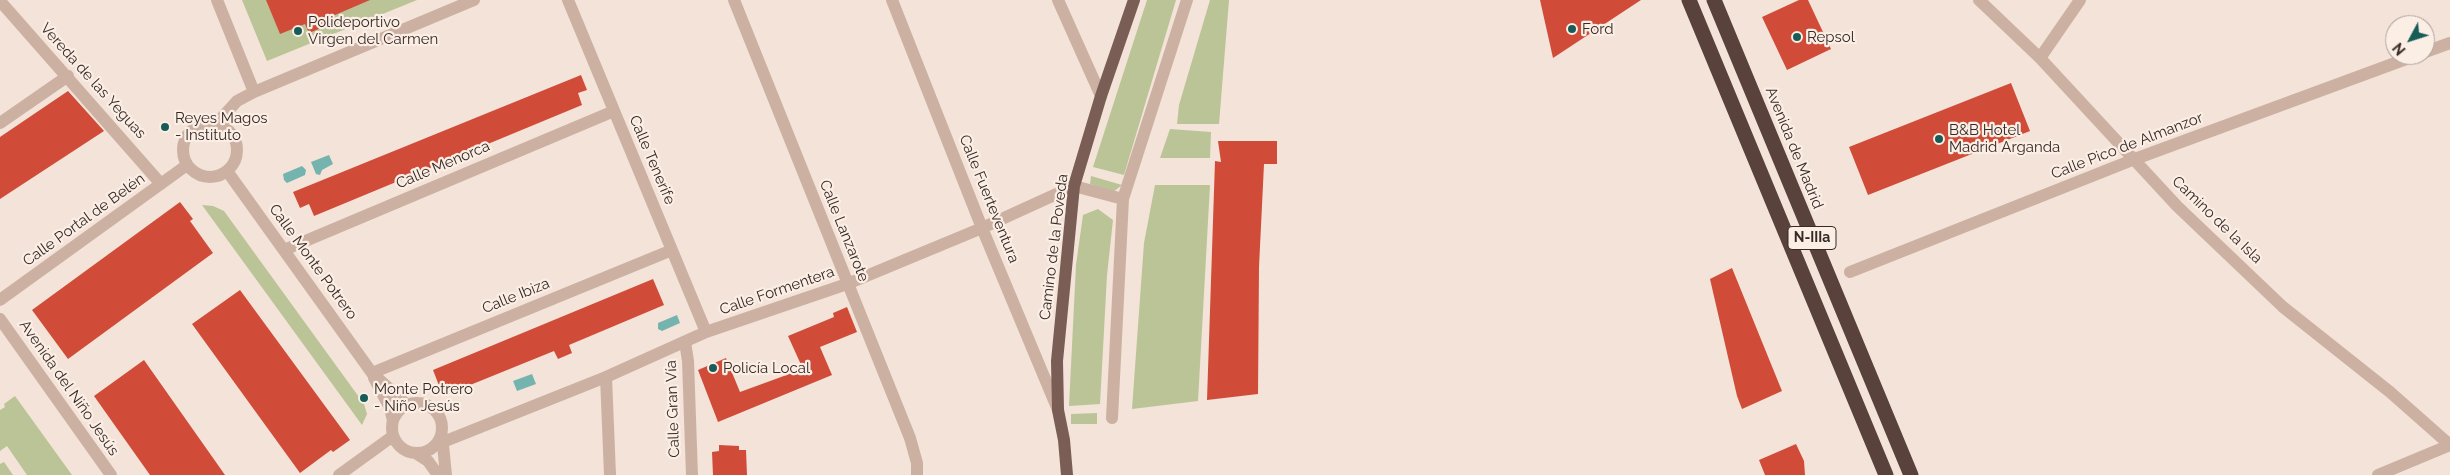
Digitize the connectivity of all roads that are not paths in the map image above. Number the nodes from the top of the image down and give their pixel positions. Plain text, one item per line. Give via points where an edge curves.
1 (217, 0) edge
2 (474, 0) edge
3 (568, 0) edge
4 (734, 0) edge
5 (892, 0) edge
6 (1058, 0) edge
7 (1134, 0) edge
8 (1187, 0) edge
9 (1689, 0) edge
10 (1714, 0) edge
11 (1979, 0) edge
12 (2080, 0) edge
13 (0, 1) edge
14 (2450, 43) edge
15 (2435, 48) edge
16 (2040, 58) junction
17 (2389, 65) edge
18 (68, 76) junction
19 (254, 92) junction
20 (1100, 96) junction
21 (614, 111) junction
22 (0, 123) edge
23 (217, 123) junction
24 (2135, 159) junction
25 (187, 165) junction
26 (227, 171) junction
27 (161, 184) junction
28 (1074, 186) junction
29 (1123, 199) junction
30 (982, 228) junction
31 (284, 250) junction
32 (672, 250) junction
33 (1850, 272) dead end
34 (848, 284) junction
35 (0, 300) edge
36 (0, 319) edge
37 (706, 332) junction
38 (685, 342) junction
39 (372, 373) junction
40 (606, 377) junction
41 (407, 405) junction
42 (1058, 410) junction
43 (1112, 418) dead end
44 (393, 420) junction
45 (393, 436) junction
46 (443, 438) junction
47 (2450, 445) edge
48 (417, 454) junction
49 (111, 475) edge
50 (340, 475) edge
51 (438, 475) edge
52 (446, 475) edge
53 (610, 475) edge
54 (692, 475) edge
55 (917, 475) edge
56 (1067, 475) edge
57 (1886, 475) edge
58 (1911, 475) edge
59 (2378, 475) edge

1 - 19 street
2 - 19 street
3 - 21 street, Calle Tenerife
4 - 34 street, Calle Lanzarote
5 - 30 street, Calle Fuerteventura
6 - 20 street
7 - 20 main road, Camino de la Poveda
8 - 29 street
9 - 57 highway, N-IIIa
10 - 58 highway, Avenida de Madrid / N-IIIa
11 - 16 street, Camino de la Isla
12 - 16 street
13 - 18 street, Vereda de las Yeguas
14 - 15 street
16 - 24 street, Camino de la Isla
17 - 24 street, Calle Pico de Almanzor
18 - 22 street
18 - 27 street, Vereda de las Yeguas
19 - 23 street via 237,101
20 - 28 main road, Camino de la Poveda
21 - 31 street, Calle Menorca
21 - 32 street, Calle Tenerife
23 - 25 street via 197,125 186,135 182,153
23 - 26 street via 228,130 236,143 236,158
24 - 33 street, Calle Pico de Almanzor
24 - 47 street, Camino de la Isla via 2177,206 2283,307 2390,392
25 - 26 street via 192,171 205,176
25 - 27 street, Calle Portal de Belén
26 - 31 street, Calle Monte Potrero
27 - 35 street, Calle Portal de Belén
28 - 29 street
28 - 30 street, Calle Formentera
28 - 42 main road, Camino de la Poveda via 1057,361
29 - 43 street
30 - 34 street, Calle Formentera
30 - 42 street, Calle Fuerteventura
31 - 39 street, Calle Monte Potrero
32 - 37 street, Calle Tenerife
32 - 39 street, Calle Ibiza
34 - 37 street, Calle Formentera
34 - 55 street, Calle Lanzarote via 910,438
36 - 49 street, Avenida del Niño Jesús
37 - 38 street, Calle Formentera
38 - 40 street, Calle Formentera
38 - 54 street, Calle Gran Vía
39 - 41 street, Calle Monte Potrero
39 - 44 street, Calle Monte Potrero
40 - 46 street, Calle Formentera
40 - 53 street
41 - 44 street
41 - 46 street via 419,403 430,407 441,421
42 - 56 main road, Camino de la Poveda
44 - 45 street
45 - 48 street via 403,449
45 - 50 street
46 - 48 street via 433,448
46 - 52 street
47 - 59 street
48 - 51 street via 428,461

